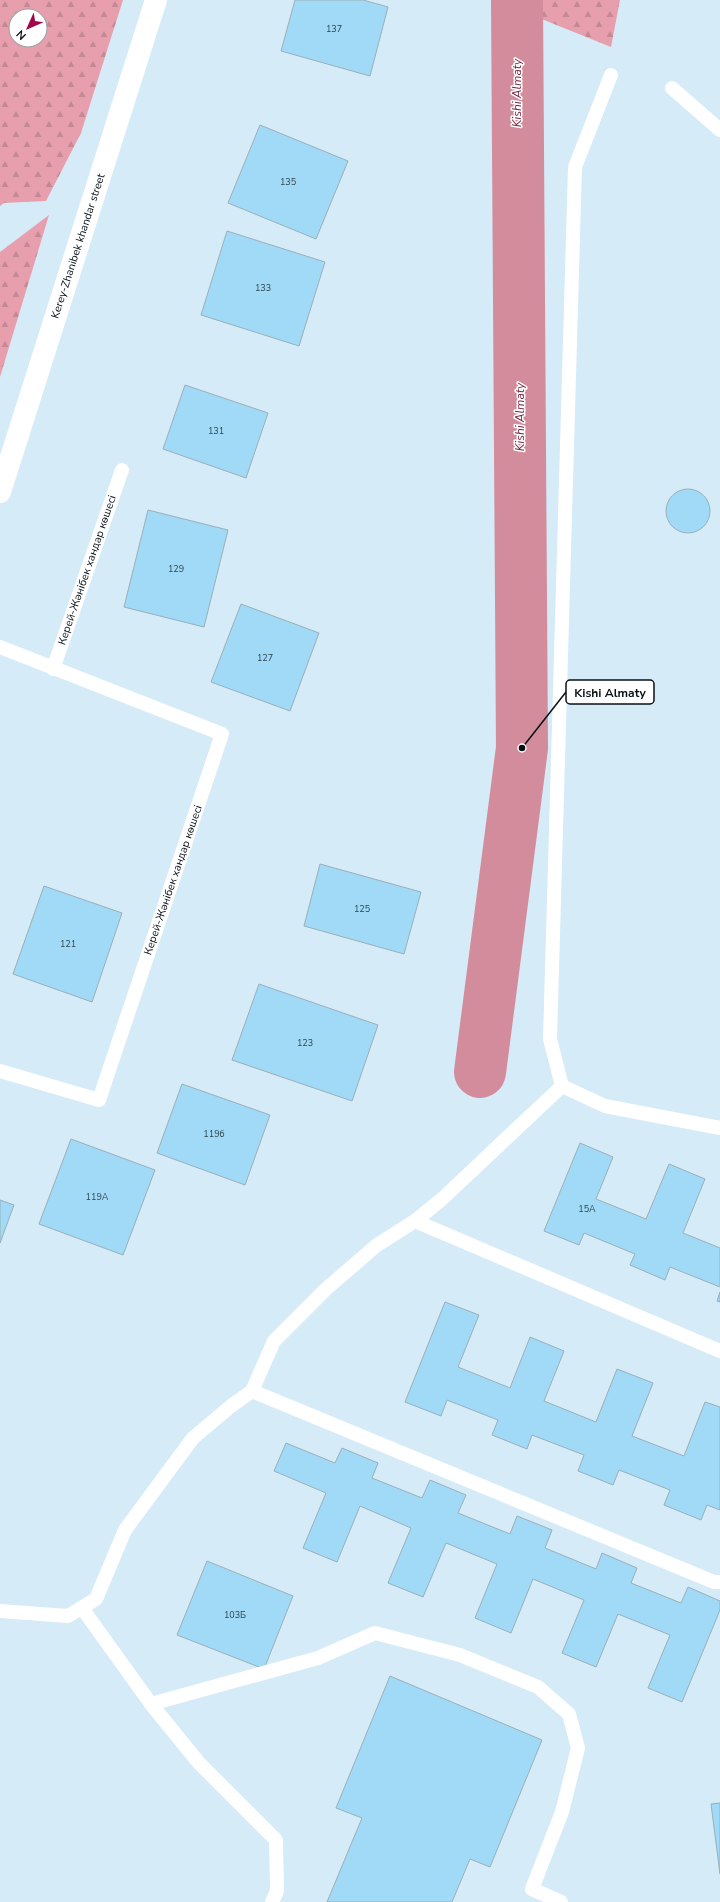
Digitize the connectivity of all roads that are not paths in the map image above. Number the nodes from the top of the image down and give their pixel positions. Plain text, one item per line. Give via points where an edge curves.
1 (156, 0) edge
2 (611, 76) dead end
3 (672, 88) dead end
4 (720, 130) edge
5 (122, 470) dead end
6 (0, 492) edge
7 (0, 647) edge
8 (53, 669) junction
9 (0, 1071) edge
10 (562, 1086) junction
11 (720, 1128) edge
12 (415, 1221) junction
13 (720, 1351) edge
14 (252, 1391) junction
15 (720, 1582) edge
16 (82, 1608) junction
17 (0, 1610) edge
18 (150, 1704) junction
19 (272, 1902) edge
20 (561, 1902) edge

1 - 6 main road, Kerey-Zhanibek khandar street
2 - 10 lane via 575,167 550,1039
3 - 4 lane
5 - 8 lane, Керей-Жәнібек хандар көшесі
7 - 8 lane, Керей-Жәнібек хандар көшесі
8 - 9 lane, Керей-Жәнібек хандар көшесі via 222,734 99,1100
10 - 11 lane via 605,1106
10 - 12 lane via 442,1199
12 - 13 lane
12 - 14 lane via 377,1245 326,1289 274,1341
14 - 15 lane via 714,1582
14 - 16 lane via 230,1406 194,1438 125,1530 96,1599
16 - 17 lane via 68,1616
16 - 18 lane
18 - 19 lane via 200,1763 276,1840 277,1891
18 - 20 lane via 318,1658 375,1633 460,1655 538,1687 569,1714 578,1748 562,1812 532,1889

